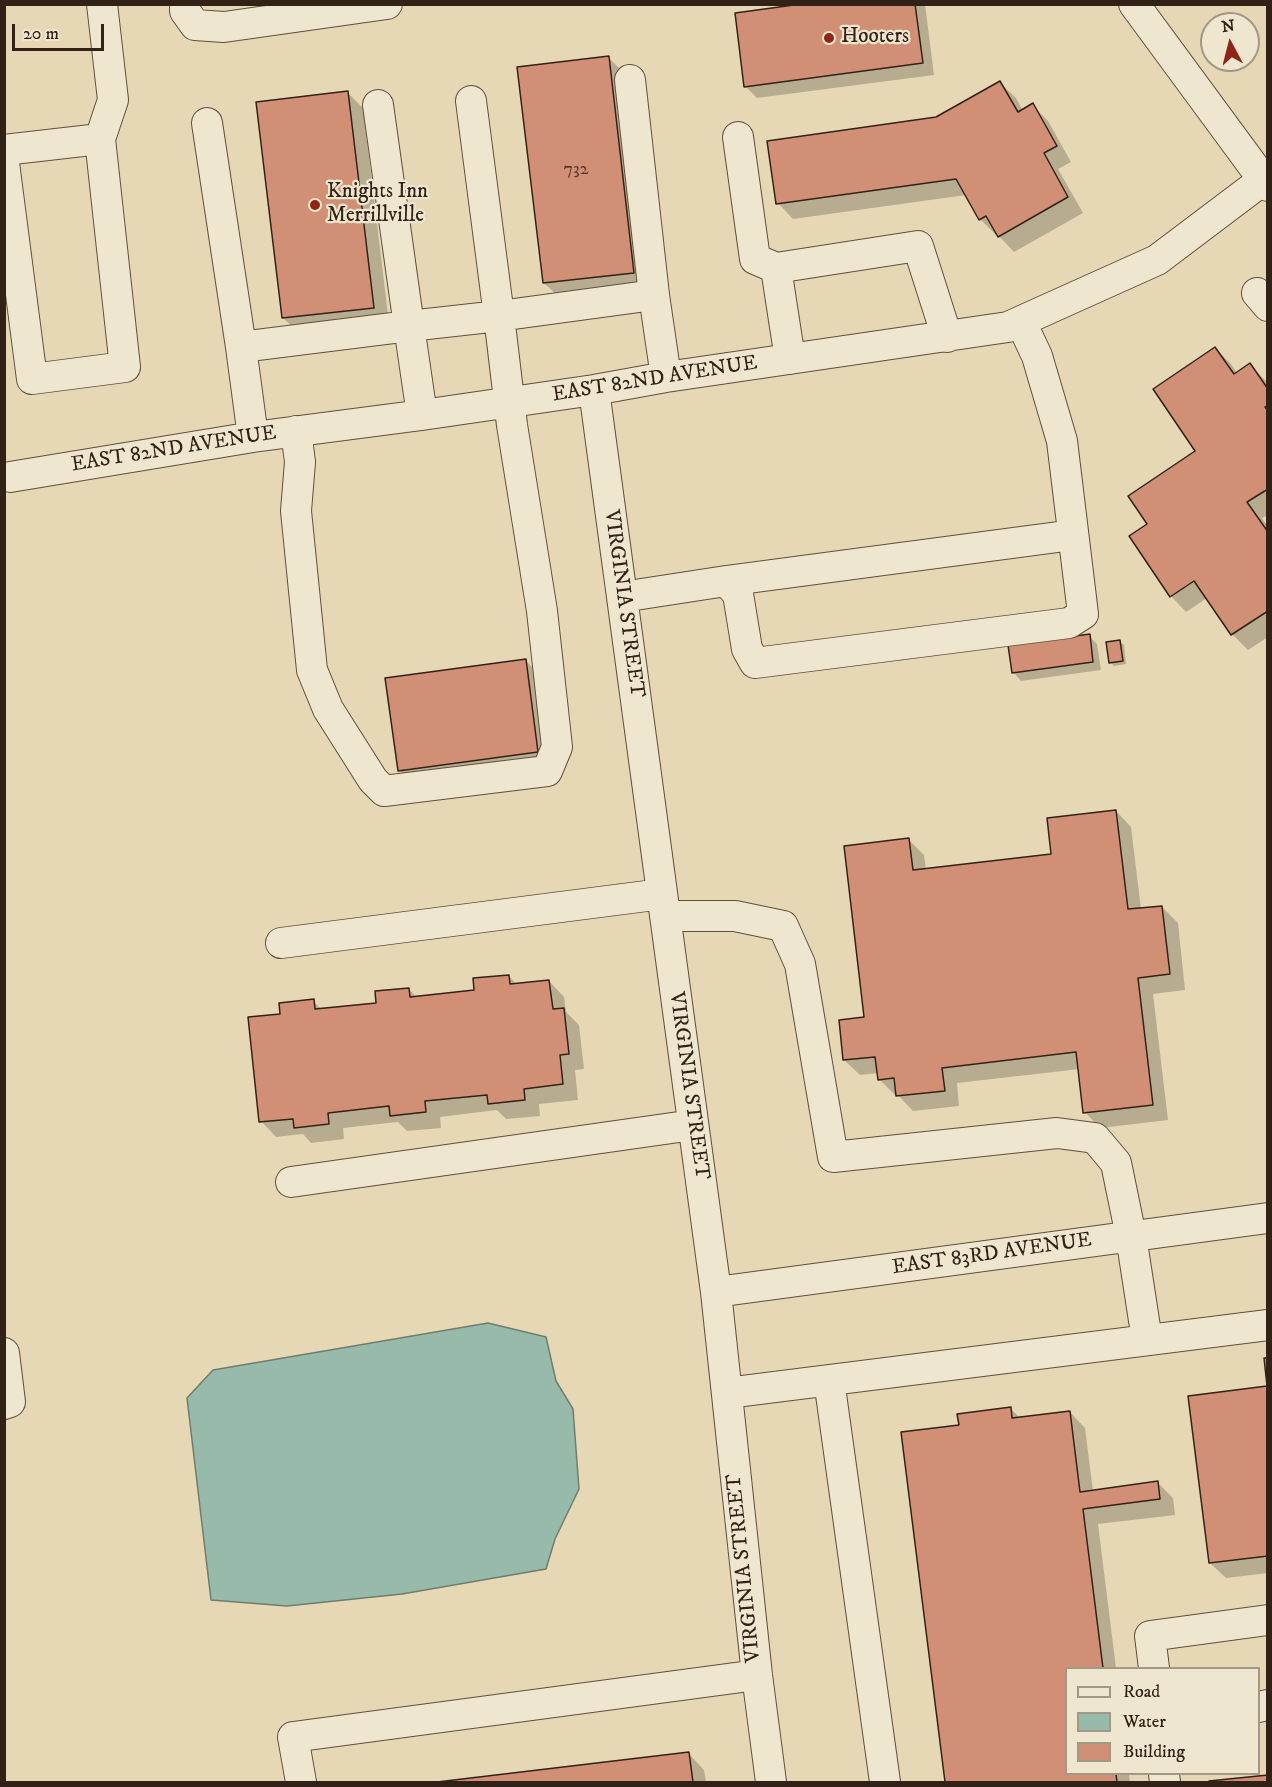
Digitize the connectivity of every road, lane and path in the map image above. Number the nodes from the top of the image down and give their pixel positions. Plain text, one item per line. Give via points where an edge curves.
1 (102, 4) edge
2 (185, 4) edge
3 (387, 4) edge
4 (1134, 4) edge
5 (630, 80) dead end
6 (471, 100) dead end
7 (378, 105) dead end
8 (207, 123) dead end
9 (738, 136) dead end
10 (100, 139) junction
11 (4, 150) edge
12 (4, 163) edge
13 (1265, 183) edge
14 (776, 268) junction
15 (654, 295) junction
16 (500, 316) junction
17 (1021, 322) junction
18 (409, 326) junction
19 (946, 337) junction
20 (241, 347) junction
21 (790, 359) junction
22 (666, 377) junction
23 (594, 390) junction
24 (510, 402) junction
25 (422, 415) junction
26 (296, 431) junction
27 (253, 437) junction
28 (10, 477) dead end
29 (1073, 535) junction
30 (726, 581) junction
31 (622, 597) junction
32 (663, 905) junction
33 (281, 944) dead end
34 (693, 1125) junction
35 (291, 1182) dead end
36 (1268, 1218) edge
37 (1131, 1236) junction
38 (716, 1292) junction
39 (1268, 1325) edge
40 (1147, 1340) junction
41 (4, 1353) edge
42 (829, 1380) junction
43 (727, 1393) junction
44 (4, 1404) edge
45 (1268, 1620) edge
46 (1154, 1667) edge
47 (757, 1675) junction
48 (301, 1782) edge
49 (771, 1782) edge
50 (885, 1782) edge

1 - 10 street via 113,100
2 - 3 street via 185,11 195,25 224,27
4 - 13 street
5 - 15 street
6 - 16 street
7 - 18 street
8 - 20 street
9 - 14 street via 755,259
10 - 11 street
10 - 12 street via 125,367 32,379
13 - 17 street, EAST 82ND AVENUE via 1157,260
14 - 19 street via 918,246
14 - 21 street
15 - 16 street
15 - 22 street
16 - 18 street
16 - 24 street
17 - 19 street, EAST 82ND AVENUE
17 - 29 street via 1037,356 1062,441
18 - 20 street
18 - 25 street
19 - 21 street, EAST 82ND AVENUE
20 - 27 street
21 - 22 street, EAST 82ND AVENUE
22 - 23 street, EAST 82ND AVENUE
23 - 24 street, EAST 82ND AVENUE
23 - 31 street, VIRGINIA STREET
24 - 25 street, EAST 82ND AVENUE
24 - 26 street via 542,611 557,747 547,771 384,791 373,780 328,709 312,670 296,511 300,462
25 - 26 street, EAST 82ND AVENUE
26 - 27 street, EAST 82ND AVENUE
27 - 28 street, EAST 82ND AVENUE
29 - 30 street
29 - 30 street via 1083,614 1069,623 755,663 747,649 738,594
30 - 31 street
31 - 32 street, VIRGINIA STREET
32 - 33 street
32 - 34 street, VIRGINIA STREET
32 - 37 street via 783,926 800,964 833,1157 1057,1133 1095,1138 1116,1163
34 - 35 street
34 - 38 street, VIRGINIA STREET
36 - 37 street, EAST 83RD AVENUE
37 - 38 street, EAST 83RD AVENUE
37 - 40 street
38 - 43 street, VIRGINIA STREET
39 - 40 street
40 - 42 street
41 - 44 street via 10,1402
42 - 43 street
42 - 50 street
43 - 47 street, VIRGINIA STREET
45 - 46 street via 1150,1636
47 - 48 street via 294,1737
47 - 49 street, VIRGINIA STREET

